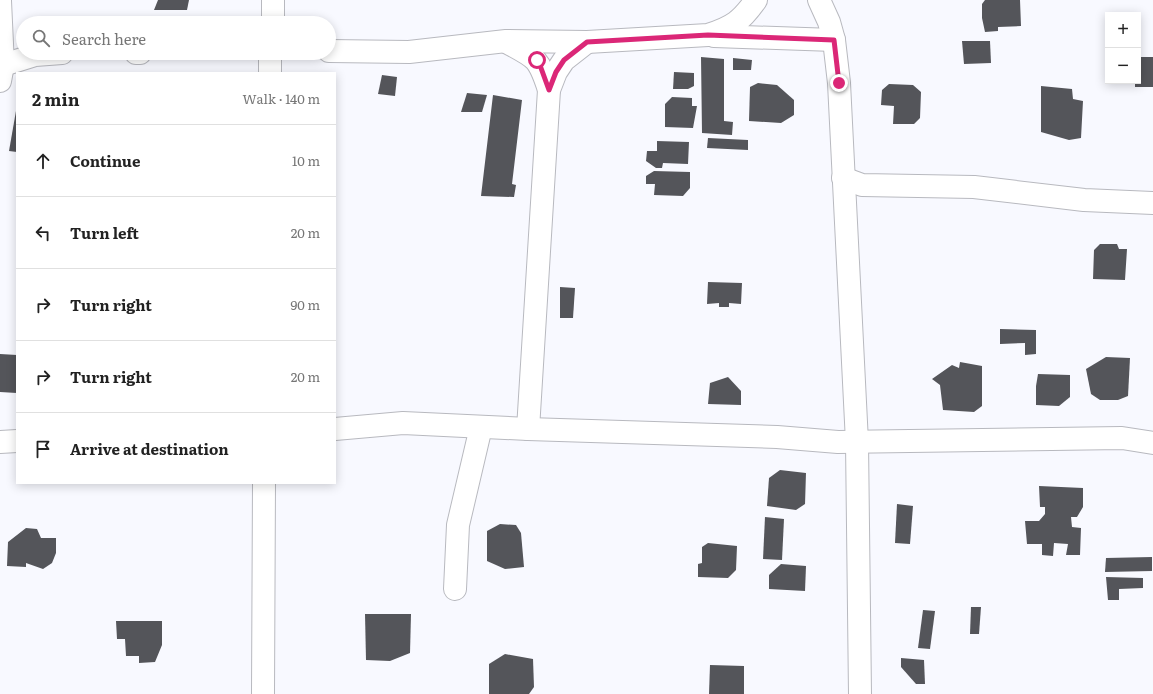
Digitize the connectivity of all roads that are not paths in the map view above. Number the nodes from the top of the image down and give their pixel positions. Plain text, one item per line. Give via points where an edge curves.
1 (273, 0) edge
2 (756, 0) edge
3 (819, 0) edge
4 (0, 1) edge
5 (273, 16) edge
6 (708, 35) junction
7 (834, 40) junction
8 (506, 42) junction
9 (587, 42) junction
10 (336, 51) edge
11 (26, 60) edge
12 (270, 60) edge
13 (270, 72) edge
14 (2, 73) edge
15 (549, 90) junction
16 (843, 178) junction
17 (1153, 203) edge
18 (481, 427) junction
19 (336, 429) edge
20 (528, 429) junction
21 (16, 441) edge
22 (0, 442) edge
23 (857, 442) junction
24 (1153, 443) edge
25 (264, 484) edge
26 (455, 589) dead end
27 (263, 694) edge
28 (860, 694) edge

1 - 5 street
2 - 6 street via 735,24
3 - 7 street
4 - 14 street
6 - 7 street
6 - 9 street
7 - 16 street via 839,83
8 - 9 street
8 - 10 street via 409,52
8 - 15 street via 537,60
9 - 15 street via 564,60
11 - 14 street
12 - 13 street
15 - 20 street
16 - 17 street via 862,185 974,187 1084,200
16 - 23 street
18 - 19 street via 403,423
18 - 20 street
18 - 26 street via 458,525
20 - 23 street
21 - 22 street
23 - 24 street via 1122,438
23 - 28 street
25 - 27 street

